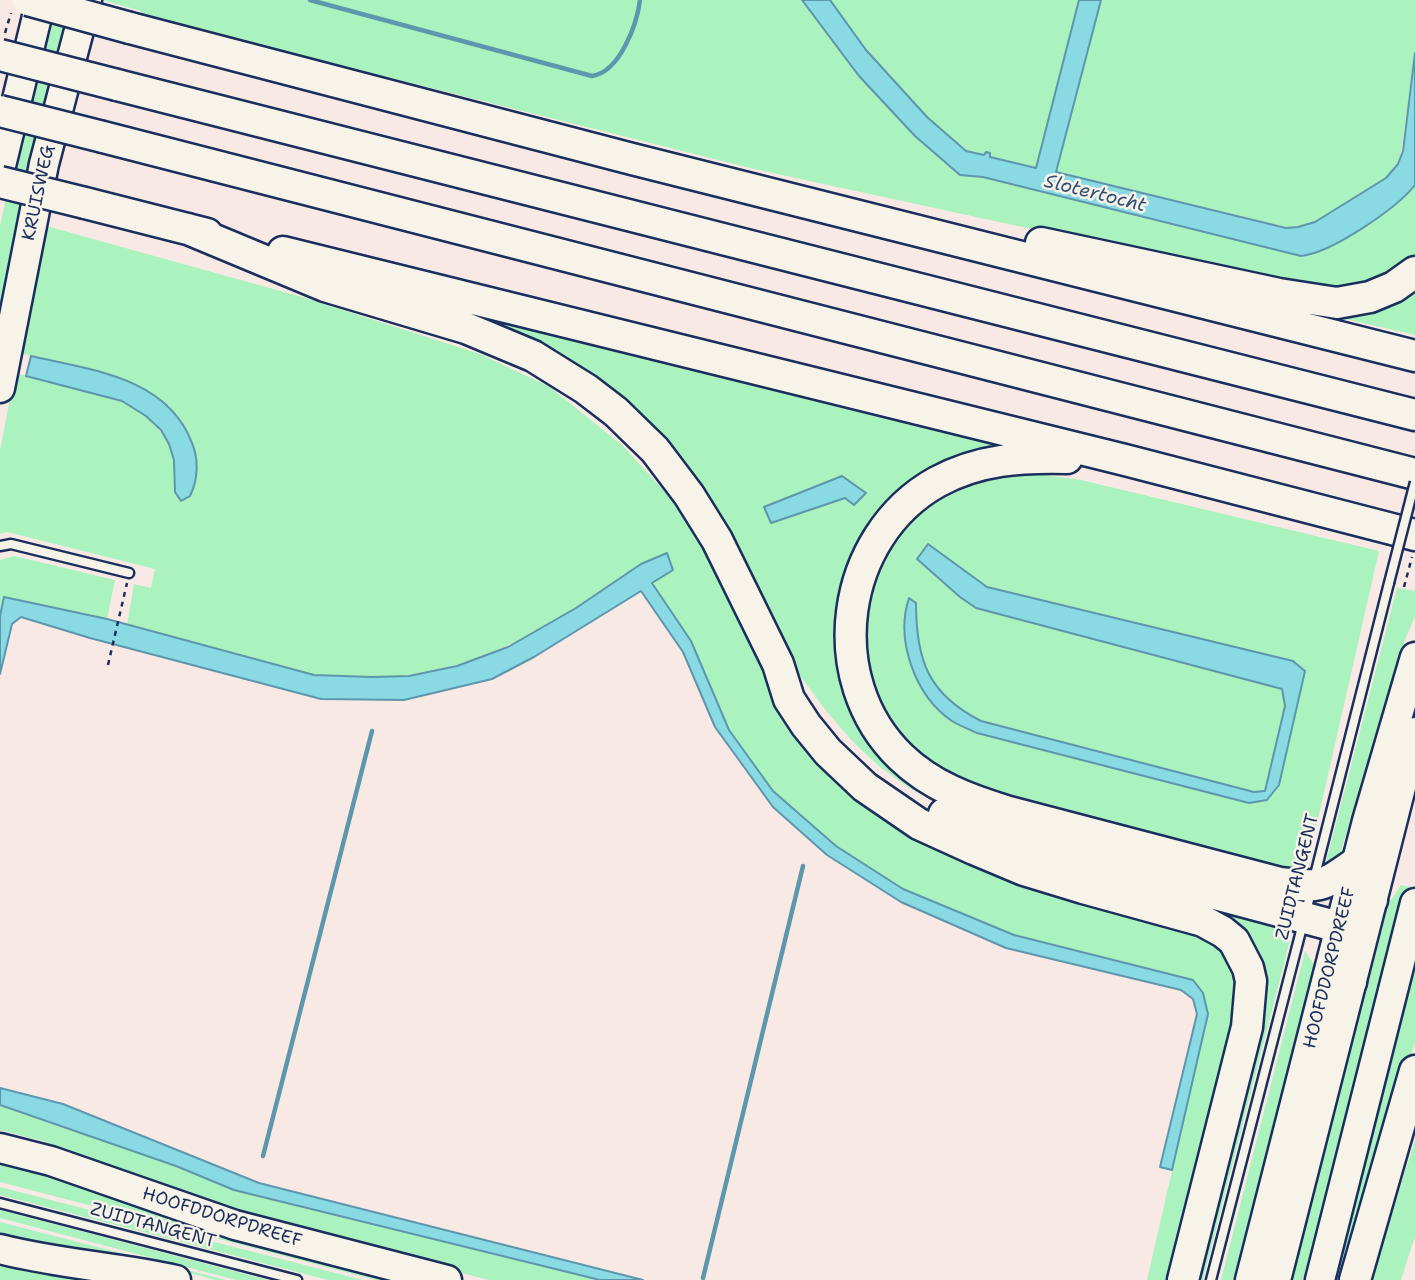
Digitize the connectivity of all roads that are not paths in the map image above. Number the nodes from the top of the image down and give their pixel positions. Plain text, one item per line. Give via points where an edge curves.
1 (41, 0) edge
2 (87, 0) edge
3 (19, 6) edge
4 (2, 45) edge
5 (0, 111) edge
6 (0, 170) edge
7 (0, 182) edge
8 (755, 190) junction
9 (188, 229) junction
10 (1415, 272) edge
11 (1415, 356) edge
12 (0, 388) edge
13 (1415, 415) edge
14 (1125, 460) junction
15 (1415, 474) edge
16 (1415, 482) edge
17 (1414, 545) edge
18 (0, 546) edge
19 (129, 573) road end
20 (1415, 657) edge
21 (778, 664) junction
22 (1415, 732) edge
23 (1415, 810) edge
24 (1357, 862) junction
25 (1312, 887) junction
26 (1373, 900) junction
27 (1415, 903) edge
28 (1303, 918) junction
29 (1339, 927) junction
30 (1351, 982) junction
31 (1415, 1071) edge
32 (0, 1148) edge
33 (0, 1203) edge
34 (0, 1249) edge
35 (1186, 1274) edge
36 (176, 1280) edge
37 (297, 1280) edge
38 (447, 1280) edge
39 (1211, 1280) edge
40 (1250, 1280) edge
41 (1276, 1280) edge
42 (1320, 1280) edge
43 (1355, 1280) edge

1 - 6 highway
2 - 12 highway, KRUISWEG via 47,151
3 - 8 highway, bridge via 130,28
4 - 13 highway, bridge via 117,85
5 - 15 highway, bridge
7 - 9 highway, bridge
8 - 10 highway via 1309,300 1337,303 1370,297
8 - 11 highway
9 - 14 highway
9 - 21 highway via 325,286 466,328 533,356 586,389 655,450 689,495 717,540
14 - 17 highway
14 - 25 highway via 1002,459 954,474 904,506 870,549 855,587 849,628 853,669 869,713 909,763 935,783 973,802 1212,866
16 - 25 lane, ZUIDTANGENT, bridge
18 - 19 lane via 11,544
20 - 24 highway, HOOFDDORPDREEF
21 - 28 highway via 835,740 863,765 936,810 1016,841
21 - 35 highway via 789,699 848,773 919,824 1024,870 1203,921 1234,941 1251,981 1247,1027
22 - 26 highway, HOOFDDORPDREEF
23 - 26 highway, HOOFDDORPDREEF via 1394,878
24 - 25 highway via 1329,882
24 - 29 highway, HOOFDDORPDREEF
25 - 28 lane, ZUIDTANGENT
26 - 29 highway
26 - 30 highway, HOOFDDORPDREEF
27 - 42 highway
28 - 29 highway
28 - 39 lane, ZUIDTANGENT
29 - 30 highway
29 - 40 highway, HOOFDDORPDREEF
30 - 41 highway, HOOFDDORPDREEF
31 - 43 highway
32 - 38 highway, HOOFDDORPDREEF via 51,1161 235,1225
33 - 37 lane, ZUIDTANGENT
34 - 36 highway

